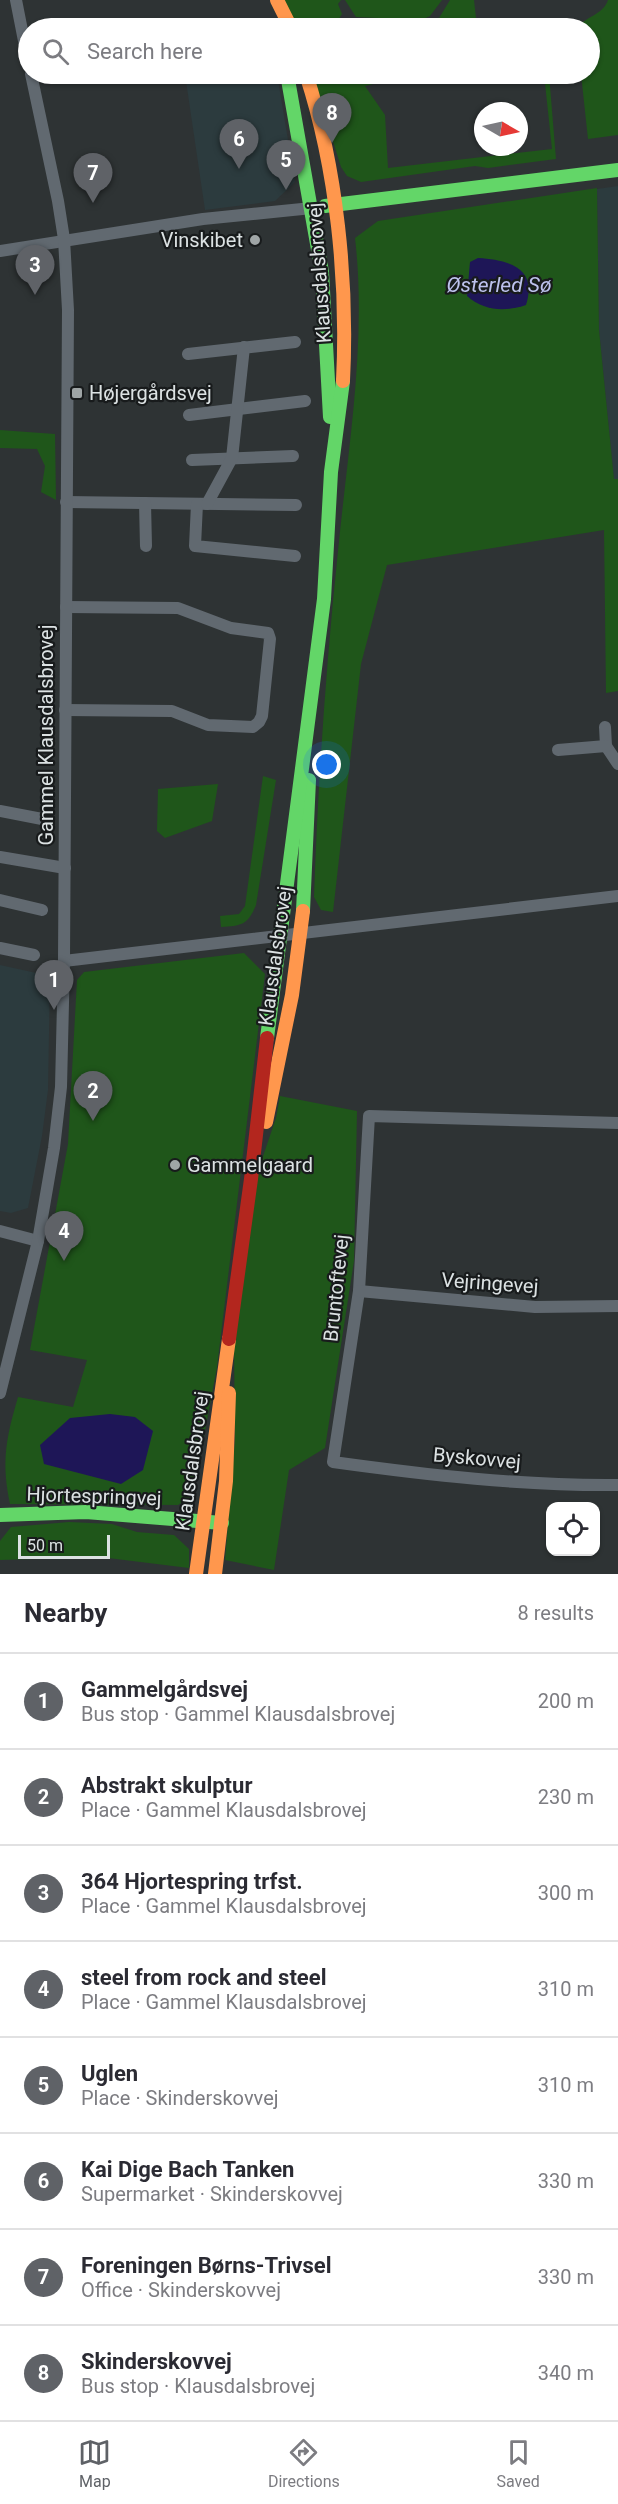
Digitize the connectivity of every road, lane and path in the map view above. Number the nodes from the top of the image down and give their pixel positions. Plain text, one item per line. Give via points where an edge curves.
1 (15, 0) edge
2 (275, 0) edge
3 (19, 18) edge
4 (278, 18) edge
5 (285, 18) edge
6 (34, 84) edge
7 (290, 84) edge
8 (309, 84) edge
9 (618, 170) edge
10 (335, 205) junction
11 (312, 208) junction
12 (64, 239) junction
13 (0, 251) edge
14 (295, 342) dead end
15 (244, 347) junction
16 (188, 354) dead end
17 (305, 401) dead end
18 (238, 409) junction
19 (189, 415) dead end
20 (293, 456) dead end
21 (232, 458) junction
22 (192, 460) dead end
23 (331, 472) junction
24 (66, 502) junction
25 (145, 503) junction
26 (202, 504) junction
27 (296, 505) dead end
28 (146, 546) dead end
29 (295, 556) dead end
30 (66, 607) junction
31 (65, 710) junction
32 (605, 727) dead end
33 (308, 734) junction
34 (606, 746) junction
35 (558, 750) dead end
36 (618, 764) edge
37 (0, 811) edge
38 (42, 819) dead end
39 (0, 859) edge
40 (64, 868) junction
41 (618, 896) edge
42 (0, 900) edge
43 (42, 910) dead end
44 (302, 934) junction
45 (278, 935) junction
46 (0, 948) edge
47 (34, 955) dead end
48 (64, 961) junction
49 (618, 1123) edge
50 (251, 1179) junction
51 (0, 1231) edge
52 (38, 1241) junction
53 (359, 1291) junction
54 (618, 1306) edge
55 (228, 1353) junction
56 (0, 1393) edge
57 (333, 1462) joint
58 (618, 1485) edge
59 (0, 1515) edge
60 (203, 1521) junction
61 (222, 1523) junction
62 (196, 1574) edge
63 (215, 1574) edge

1 - 3 street
2 - 4 street
2 - 5 street
6 - 12 street, Gammel Klausdalsbrovej
7 - 11 street, Klausdalsbrovej
8 - 10 street, Klausdalsbrovej
9 - 10 street
10 - 11 street
10 - 23 street, Klausdalsbrovej via 345,338
11 - 12 street
11 - 23 street, Klausdalsbrovej via 322,272 329,364
12 - 13 street
12 - 24 street, Gammel Klausdalsbrovej via 68,310
14 - 15 street
15 - 16 street
15 - 18 street
17 - 18 street
18 - 19 street
18 - 21 street
20 - 21 street
21 - 22 street
21 - 26 street
23 - 33 street, Klausdalsbrovej via 324,599
24 - 25 street
24 - 30 street, Gammel Klausdalsbrovej
25 - 26 street
25 - 28 street
26 - 27 street
26 - 29 street via 195,546
30 - 31 street, Gammel Klausdalsbrovej
30 - 31 street via 178,608 231,628 262,630 270,639 262,716 253,727 208,725 172,711
31 - 40 street, Gammel Klausdalsbrovej
32 - 34 street
33 - 44 street, Klausdalsbrovej via 310,810
33 - 45 street, Klausdalsbrovej
34 - 35 street
34 - 36 street
37 - 38 street
39 - 40 street
40 - 48 street, Gammel Klausdalsbrovej
41 - 44 street
42 - 43 street
44 - 45 street
44 - 50 street, Klausdalsbrovej via 278,1075
45 - 48 street
45 - 50 street, Klausdalsbrovej
46 - 47 street
48 - 52 street, Gammel Klausdalsbrovej via 61,1087
49 - 53 street, Bruntoftevej via 369,1116
50 - 55 street, Klausdalsbrovej
51 - 52 street
52 - 56 street, Gammel Klausdalsbrovej
53 - 54 street, Vejringevej via 536,1307
53 - 57 street, Bruntoftevej
55 - 60 street, Klausdalsbrovej
55 - 61 street, Klausdalsbrovej via 230,1437
57 - 58 street, Byskovvej via 459,1476
59 - 60 street, Hjortespringvej via 86,1512
60 - 61 street, Hjortespringvej
60 - 62 street, Klausdalsbrovej
61 - 63 street, Klausdalsbrovej

